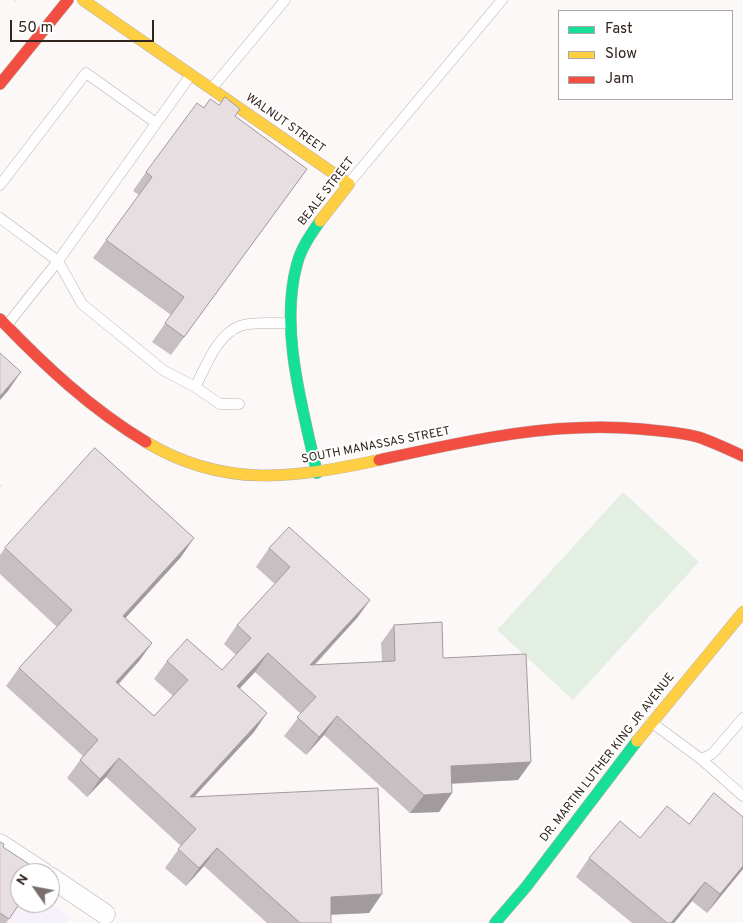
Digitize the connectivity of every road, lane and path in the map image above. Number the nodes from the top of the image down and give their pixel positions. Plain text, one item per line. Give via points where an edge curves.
1 (68, 0) edge
2 (83, 0) edge
3 (285, 0) edge
4 (502, 0) edge
5 (191, 75) junction
6 (0, 84) edge
7 (211, 89) junction
8 (156, 123) junction
9 (349, 184) junction
10 (0, 185) edge
11 (0, 218) edge
12 (58, 261) junction
13 (3, 323) edge
14 (290, 323) junction
15 (195, 387) junction
16 (239, 404) dead end
17 (743, 456) edge
18 (317, 473) junction
19 (743, 612) edge
20 (743, 718) edge
21 (651, 722) junction
22 (701, 759) junction
23 (743, 796) edge
24 (0, 844) edge
25 (29, 863) edge
26 (60, 884) edge
27 (105, 914) dead end
28 (496, 923) edge

1 - 6 street
2 - 5 street, WALNUT STREET
3 - 7 lane
4 - 9 lane, BEALE STREET
5 - 7 street, WALNUT STREET
5 - 8 lane
7 - 9 street, WALNUT STREET
8 - 10 lane via 86,72
8 - 12 lane
9 - 14 street, BEALE STREET via 310,234 296,264
11 - 12 lane
12 - 13 lane
12 - 15 lane via 82,304 163,370
13 - 18 street, SOUTH MANASSAS STREET via 69,386 132,433 172,457 214,471 266,478
14 - 15 lane via 241,325 229,332
14 - 18 street, BEALE STREET
15 - 16 lane via 220,404
17 - 18 street, SOUTH MANASSAS STREET via 690,435 584,425 524,430
19 - 21 street, DR. MARTIN LUTHER KING JR AVENUE
20 - 22 lane via 712,754
21 - 22 lane
21 - 28 street, DR. MARTIN LUTHER KING JR AVENUE
22 - 23 lane
24 - 25 street
26 - 27 street

